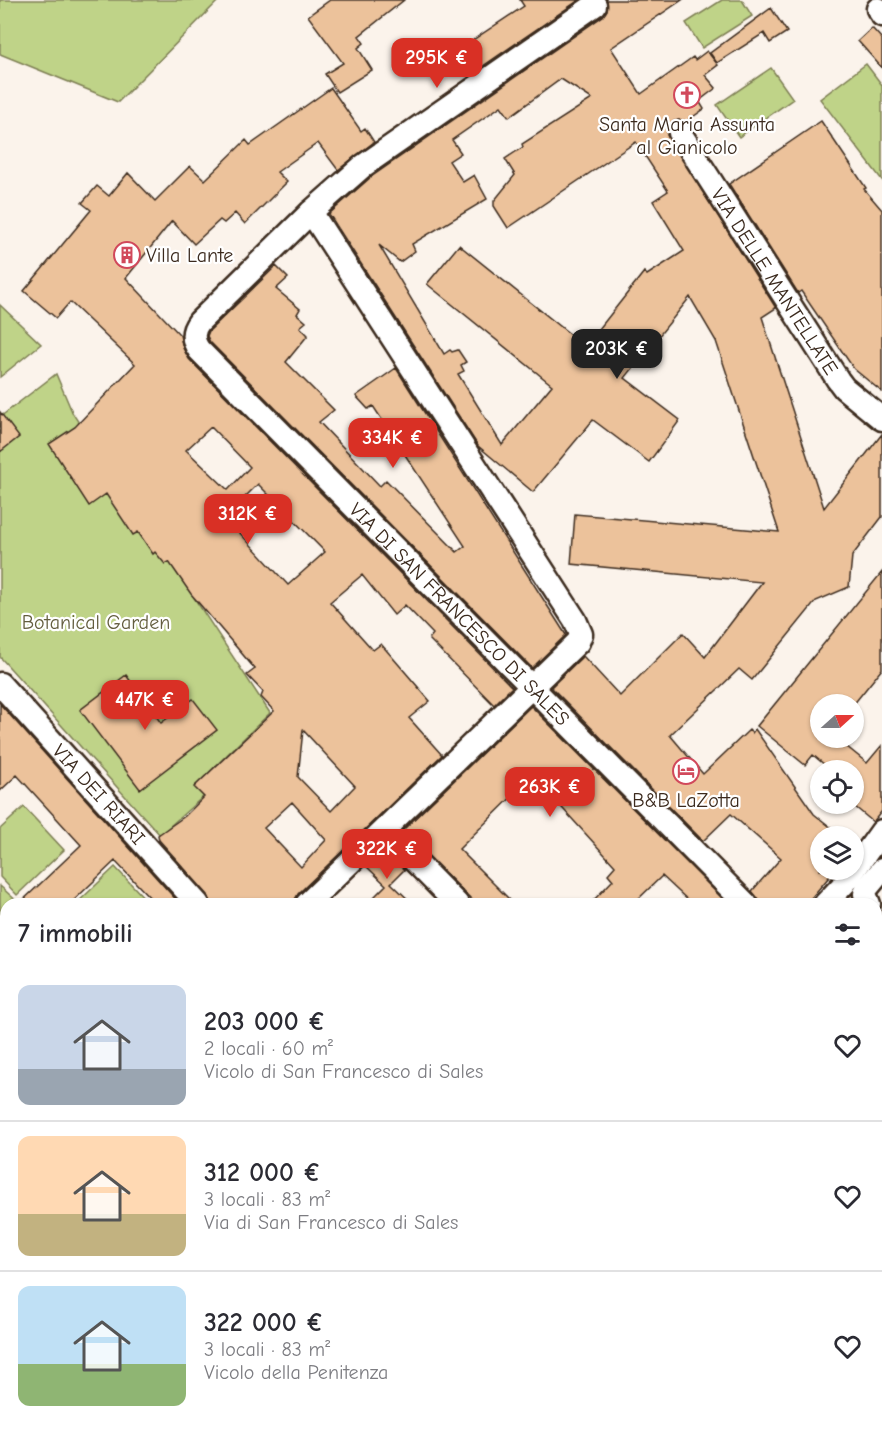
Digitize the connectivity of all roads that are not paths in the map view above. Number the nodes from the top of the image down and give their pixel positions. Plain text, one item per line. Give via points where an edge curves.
1 (595, 5) dead end
2 (680, 133) dead end
3 (311, 212) junction
4 (882, 420) edge
5 (0, 684) edge
6 (532, 688) junction
7 (384, 830) junction
8 (881, 833) edge
9 (864, 849) edge
10 (882, 870) edge
11 (834, 880) edge
12 (193, 898) edge
13 (313, 898) edge
14 (451, 898) edge
15 (740, 898) edge
16 (820, 898) edge
17 (831, 898) edge
18 (867, 898) edge

1 - 3 street, VIA DI SAN FRANCESCO DI SALES via 387,148
2 - 4 street, VIA DELLE MANTELLATE via 838,380
3 - 6 street via 580,629 578,642
3 - 6 street, VIA DI SAN FRANCESCO DI SALES via 199,322 194,328 194,342
5 - 12 street, VIA DEI RIARI
6 - 7 street
6 - 15 street, VIA DI SAN FRANCESCO DI SALES
7 - 13 street
7 - 14 street
8 - 9 street
8 - 17 street
10 - 18 street via 867,888
11 - 16 street

